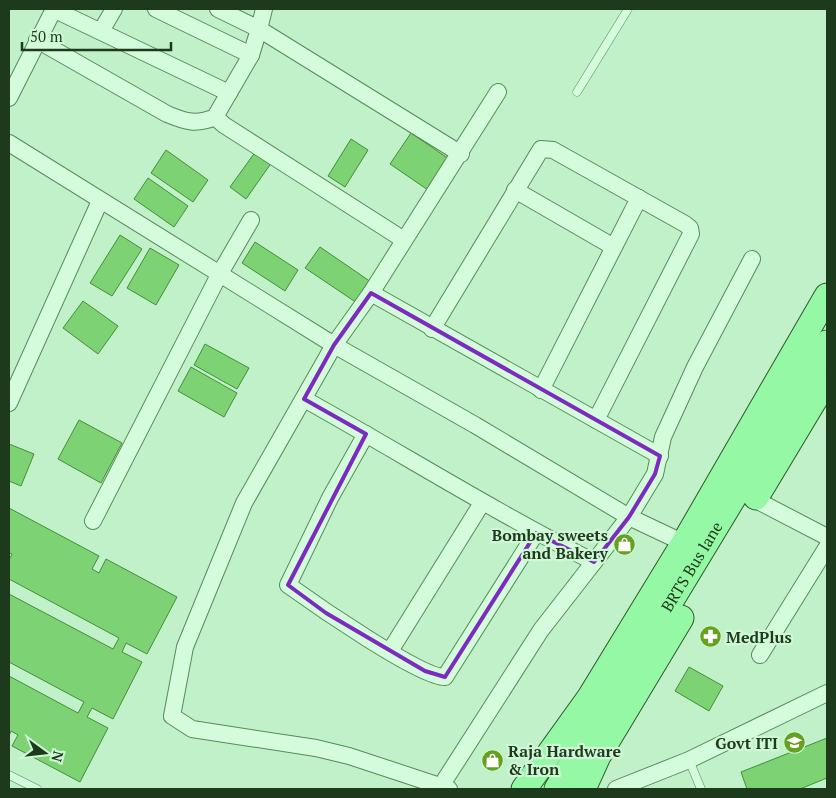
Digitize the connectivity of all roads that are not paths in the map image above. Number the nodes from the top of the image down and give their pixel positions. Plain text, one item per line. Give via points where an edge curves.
1 (53, 9) edge
2 (114, 9) edge
3 (156, 9) edge
4 (218, 9) edge
5 (264, 9) edge
6 (628, 9) edge
7 (259, 29) junction
8 (101, 31) junction
9 (37, 40) junction
10 (251, 55) junction
11 (498, 92) dead end
12 (577, 92) dead end
13 (229, 93) junction
14 (9, 98) edge
15 (215, 117) junction
16 (9, 143) edge
17 (461, 154) junction
18 (515, 190) junction
19 (639, 198) junction
20 (100, 201) junction
21 (251, 220) dead end
22 (404, 240) junction
23 (612, 246) junction
24 (752, 258) dead end
25 (219, 275) junction
26 (371, 293) junction
27 (827, 296) edge
28 (432, 329) junction
29 (827, 344) edge
30 (334, 345) junction
31 (827, 379) edge
32 (542, 390) junction
33 (304, 399) junction
34 (9, 403) edge
35 (596, 420) junction
36 (366, 434) junction
37 (660, 456) junction
38 (754, 499) junction
39 (482, 503) junction
40 (629, 517) junction
41 (93, 521) dead end
42 (536, 533) junction
43 (827, 537) edge
44 (684, 543) junction
45 (827, 547) edge
46 (594, 562) junction
47 (390, 651) junction
48 (760, 655) dead end
49 (827, 693) edge
50 (689, 760) junction
51 (9, 775) edge
52 (445, 788) edge
53 (37, 789) edge
54 (524, 789) edge
55 (557, 789) edge
56 (583, 789) edge
57 (616, 789) edge
58 (701, 789) edge

1 - 8 street
1 - 9 street
2 - 8 street
3 - 10 street
4 - 7 street
5 - 7 street
6 - 12 lane
7 - 10 street
7 - 17 street
8 - 13 street
9 - 14 street
9 - 15 street via 185,122 196,123
10 - 13 street
11 - 17 street
13 - 15 street
15 - 22 street
16 - 20 street
17 - 22 street
18 - 19 street via 537,153 547,149
18 - 23 street
18 - 28 street
19 - 23 street
19 - 35 street via 685,224 691,234
20 - 25 street
20 - 34 street
21 - 25 street
22 - 26 street
23 - 32 street
24 - 37 street via 695,367 663,437
25 - 30 street
25 - 41 street
26 - 28 street
26 - 30 street
27 - 44 main road
28 - 32 street
29 - 55 main road, BRTS Bus lane
30 - 33 street
30 - 40 street
31 - 38 main road
32 - 35 street
33 - 36 street
33 - 52 street via 244,503 185,647 172,716 192,728 325,750
35 - 37 street
36 - 39 street
36 - 47 street via 330,498 288,585 326,613
37 - 40 street via 655,474
38 - 43 street
38 - 56 main road via 598,756
39 - 42 street
39 - 47 street
40 - 44 street
40 - 46 street
42 - 46 street
42 - 47 street via 446,677 425,671
44 - 54 main road via 590,697
45 - 48 street
46 - 52 street via 541,630
49 - 50 street
50 - 57 street
50 - 58 lane
51 - 53 lane

